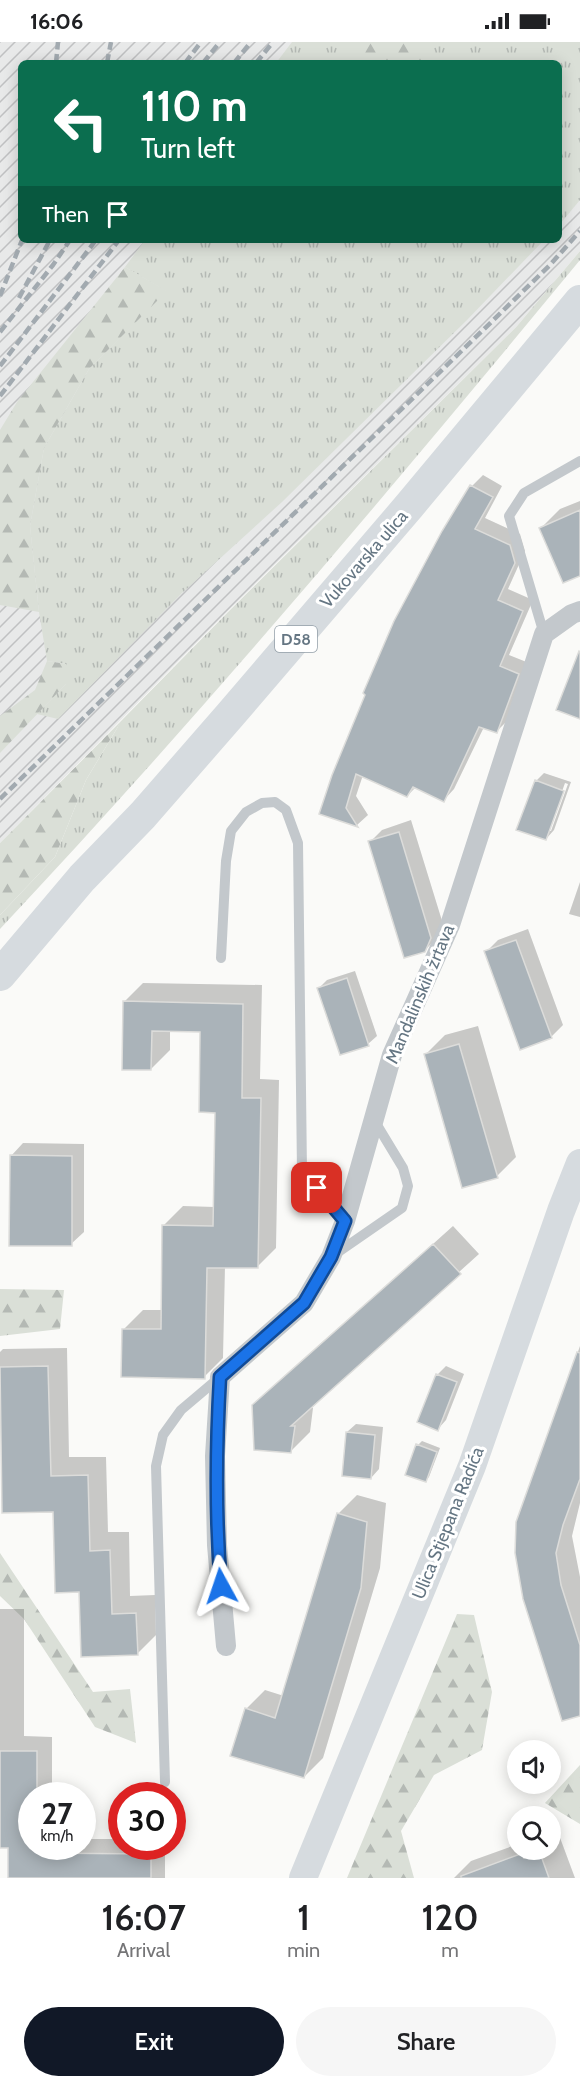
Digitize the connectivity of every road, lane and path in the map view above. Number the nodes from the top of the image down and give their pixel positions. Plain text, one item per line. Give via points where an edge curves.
1 (580, 301) edge
2 (580, 461) edge
3 (580, 611) edge
4 (543, 634) junction
5 (221, 958) dead end
6 (1, 972) edge
7 (374, 1120) junction
8 (580, 1163) edge
9 (345, 1221) junction
10 (331, 1257) junction
11 (220, 1377) junction
12 (226, 1646) dead end
13 (165, 1782) dead end
14 (303, 1878) edge

1 - 6 main road, Vukovarska ulica / D58 via 231,714
2 - 4 lane via 524,493 509,516
3 - 4 street
4 - 7 street, Mandalinskih žrtava via 450,925 392,1055
5 - 9 lane via 231,831 246,812 262,803 275,802 286,810 298,843 303,1172
7 - 9 street, Mandalinskih žrtava
7 - 10 lane via 403,1168 408,1186 402,1208
8 - 14 main road, Ulica Stjepana Radića via 472,1466
9 - 10 street, Mandalinskih žrtava
10 - 11 street, Mandalinskih žrtava via 304,1303
11 - 12 street via 215,1456
11 - 13 lane via 181,1410 164,1435 156,1466

